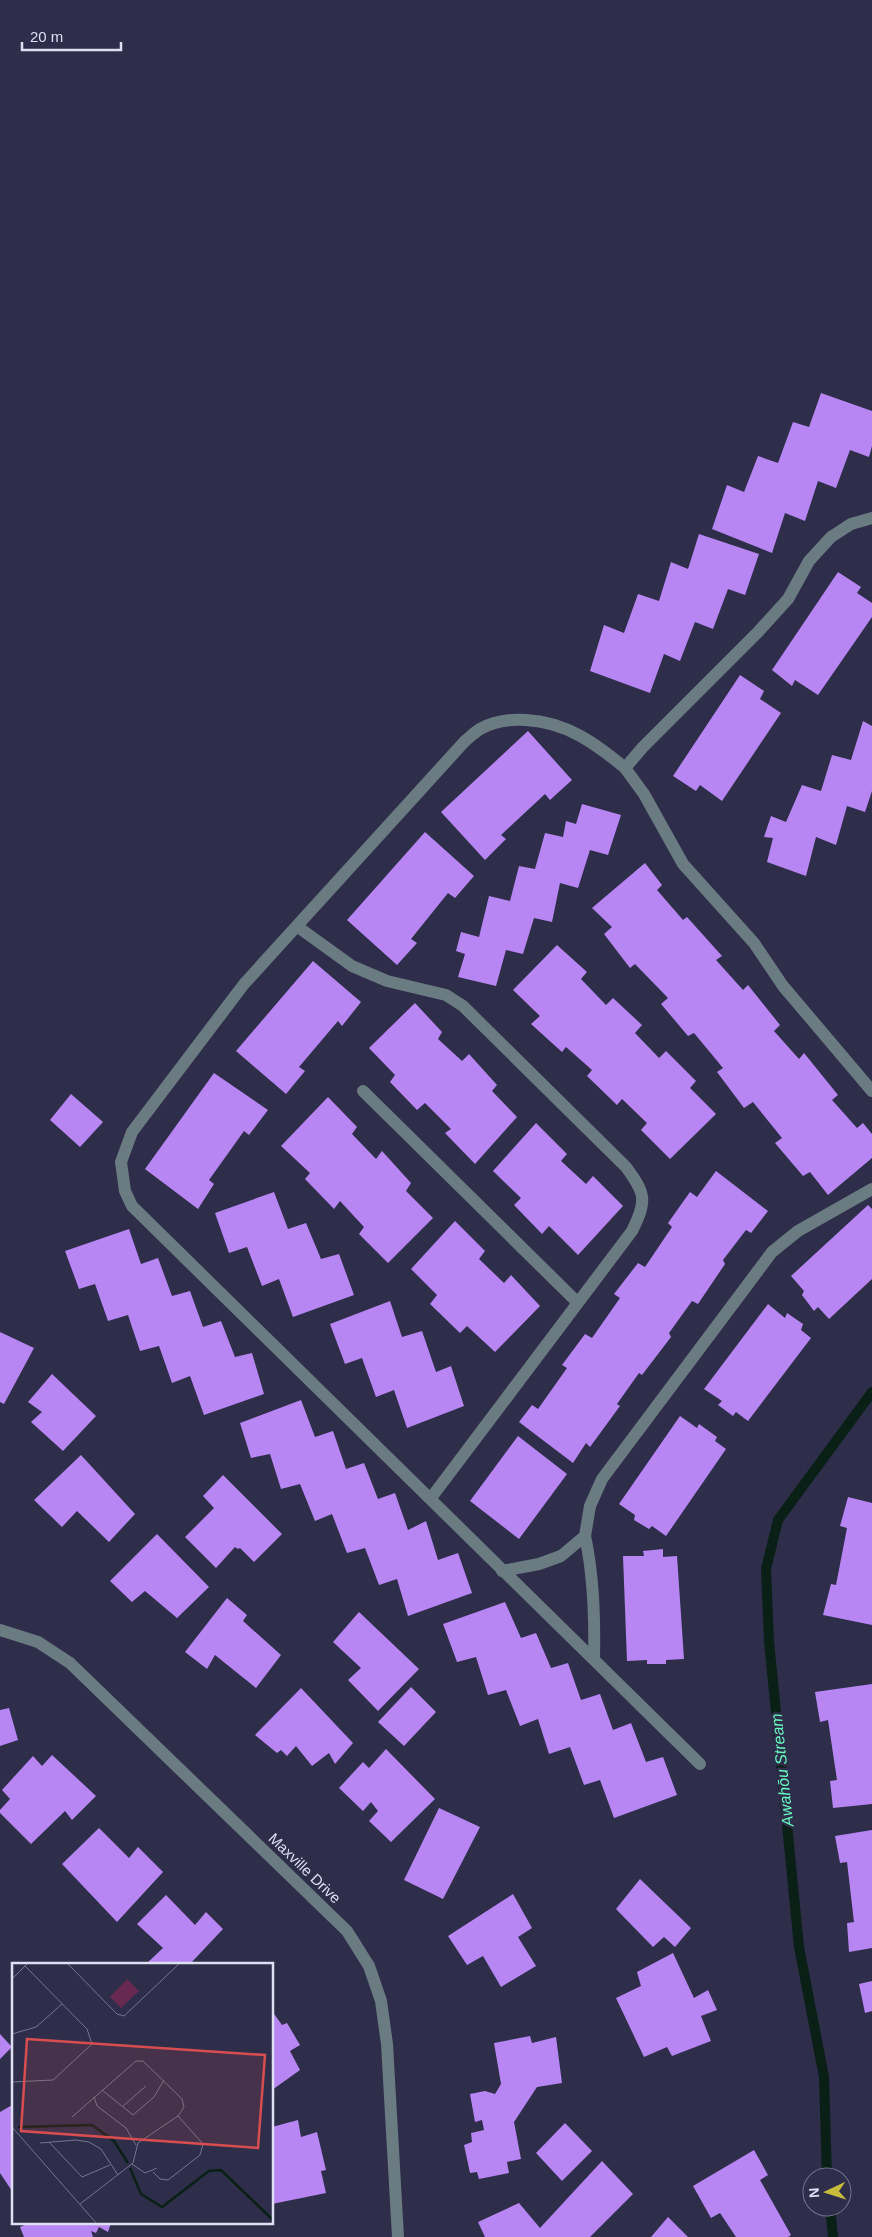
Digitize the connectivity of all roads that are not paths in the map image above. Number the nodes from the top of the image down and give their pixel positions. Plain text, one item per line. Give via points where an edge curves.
1 (872, 518) edge
2 (625, 768) junction
3 (298, 927) junction
4 (363, 1091) dead end
5 (872, 1091) edge
6 (872, 1189) edge
7 (577, 1302) junction
8 (431, 1498) junction
9 (585, 1536) junction
10 (502, 1571) junction
11 (0, 1630) edge
12 (594, 1659) junction
13 (700, 1764) dead end
14 (398, 2237) edge

1 - 2 street via 851,524 831,538 809,561 788,599
2 - 3 street via 581,735 558,725 518,720 500,721 481,728 465,741
2 - 5 street via 644,794 683,864 754,943 784,986
3 - 7 street via 352,966 387,981 446,995 463,1006 626,1167 640,1185 643,1197 632,1231
3 - 8 street via 244,984 132,1132 121,1162 121,1176 132,1206
4 - 7 street
6 - 9 street via 798,1231 772,1252 602,1479 590,1506
7 - 8 street
8 - 10 street
9 - 10 street via 561,1556
9 - 12 street via 592,1567
10 - 12 street
11 - 14 street, Maxville Drive via 38,1642 70,1663 347,1931 370,1966 381,2001 388,2044
12 - 13 street

